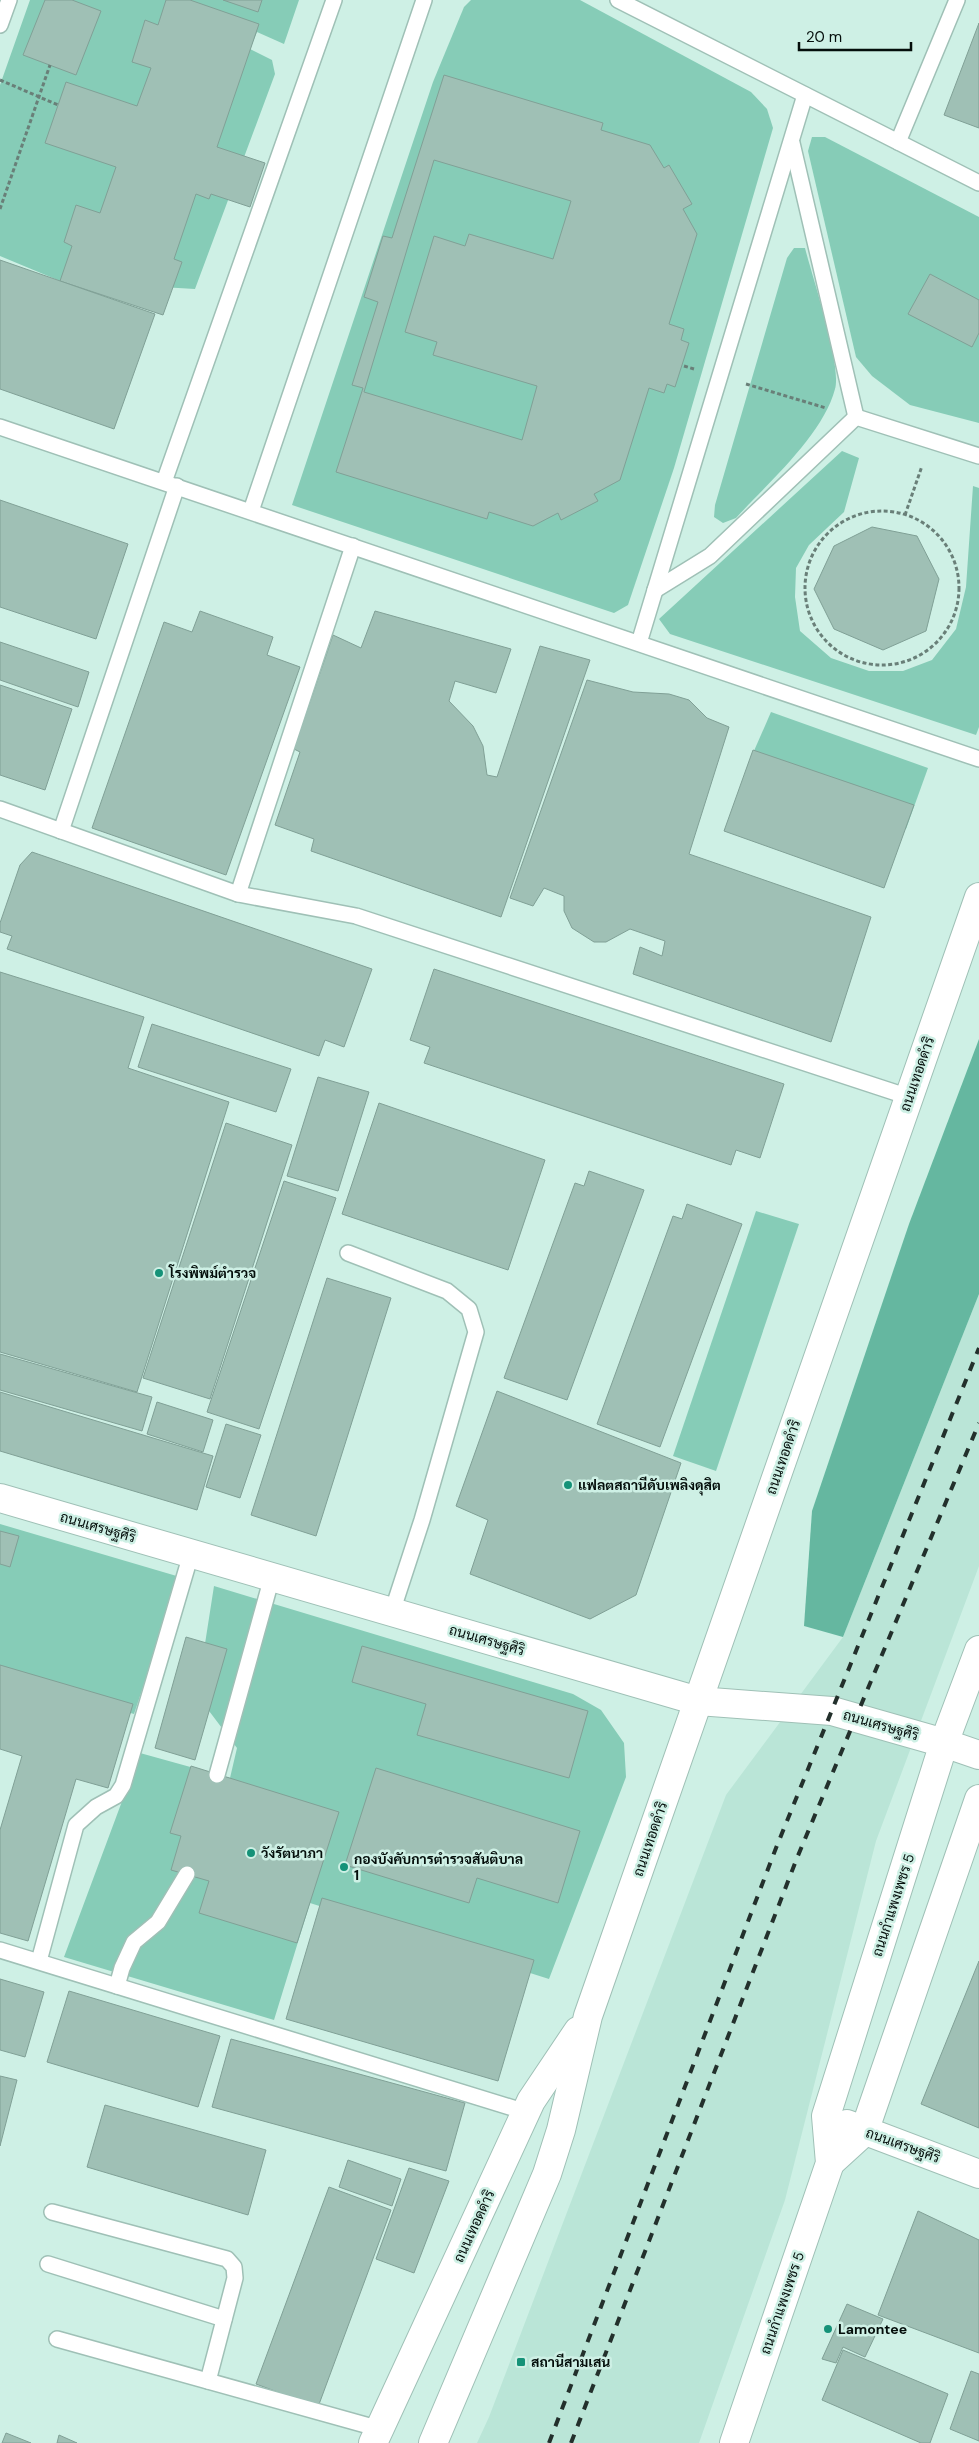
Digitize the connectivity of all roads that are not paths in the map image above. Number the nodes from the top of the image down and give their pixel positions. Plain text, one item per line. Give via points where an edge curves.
1 (9, 0) edge
2 (334, 0) edge
3 (424, 0) edge
4 (618, 0) edge
5 (957, 0) edge
6 (643, 6) edge
7 (0, 25) edge
8 (805, 95) junction
9 (791, 141) junction
10 (898, 142) junction
11 (979, 183) edge
12 (856, 416) junction
13 (0, 427) edge
14 (979, 456) edge
15 (170, 484) junction
16 (251, 511) junction
17 (353, 546) junction
18 (655, 590) junction
19 (639, 643) junction
20 (979, 760) edge
21 (0, 809) edge
22 (61, 831) junction
23 (238, 894) junction
24 (979, 897) edge
25 (909, 1096) junction
26 (348, 1253) dead end
27 (0, 1498) edge
28 (191, 1554) junction
29 (272, 1577) junction
30 (392, 1612) junction
31 (979, 1650) edge
32 (698, 1701) junction
33 (944, 1743) junction
34 (979, 1756) edge
35 (217, 1775) dead end
36 (979, 1799) edge
37 (188, 1874) dead end
38 (0, 1950) edge
39 (39, 1961) junction
40 (117, 1986) junction
41 (588, 2016) junction
42 (526, 2112) junction
43 (826, 2116) junction
44 (864, 2132) junction
45 (830, 2163) junction
46 (979, 2174) edge
47 (52, 2212) dead end
48 (48, 2264) dead end
49 (224, 2319) junction
50 (57, 2339) dead end
51 (208, 2381) junction
52 (376, 2436) edge
53 (433, 2443) edge
54 (734, 2443) edge

1 - 7 lane
2 - 15 lane
3 - 16 lane
4 - 6 lane
5 - 10 lane
6 - 8 lane
8 - 9 lane
8 - 10 lane
9 - 12 lane
9 - 18 lane
10 - 11 lane
12 - 14 lane
12 - 18 lane via 710,556
13 - 15 lane
15 - 16 lane
15 - 22 lane
16 - 17 lane
17 - 19 lane
17 - 23 lane
18 - 19 lane
19 - 20 lane
21 - 22 lane
22 - 23 lane
23 - 25 lane via 356,916
24 - 25 street, ถนนเทอดดำริ
25 - 32 street, ถนนเทอดดำริ
26 - 30 lane via 447,1291 469,1309 476,1332
27 - 28 street, ถนนเศรษฐศิริ
28 - 29 street, ถนนเศรษฐศิริ
28 - 39 lane via 123,1785 116,1796 96,1807 76,1825
29 - 30 street, ถนนเศรษฐศิริ
29 - 35 lane
30 - 32 street, ถนนเศรษฐศิริ
31 - 33 street, ถนนกำแพงเพชร 5
32 - 33 street, ถนนเศรษฐศิริ via 832,1711
32 - 41 street, ถนนเทอดดำริ
33 - 34 street, ถนนเศรษฐศิริ
33 - 43 street, ถนนกำแพงเพชร 5
36 - 44 street, ถนนกำแพงเพชร 5
37 - 40 lane via 158,1922 134,1942
38 - 39 lane
39 - 40 lane
40 - 42 lane
41 - 42 street, ถนนเทอดดำริ
41 - 53 street, ถนนเทอดดำริ via 547,2174
42 - 52 street, ถนนเทอดดำริ
43 - 44 street, ถนนเศรษฐศิริ
43 - 45 street, ถนนกำแพงเพชร 5
44 - 45 street, ถนนกำแพงเพชร 5
44 - 46 street, ถนนเศรษฐศิริ
45 - 54 street, ถนนกำแพงเพชร 5
47 - 49 lane via 227,2259 234,2267 235,2278
48 - 49 lane
49 - 51 lane
50 - 51 lane
51 - 52 lane

